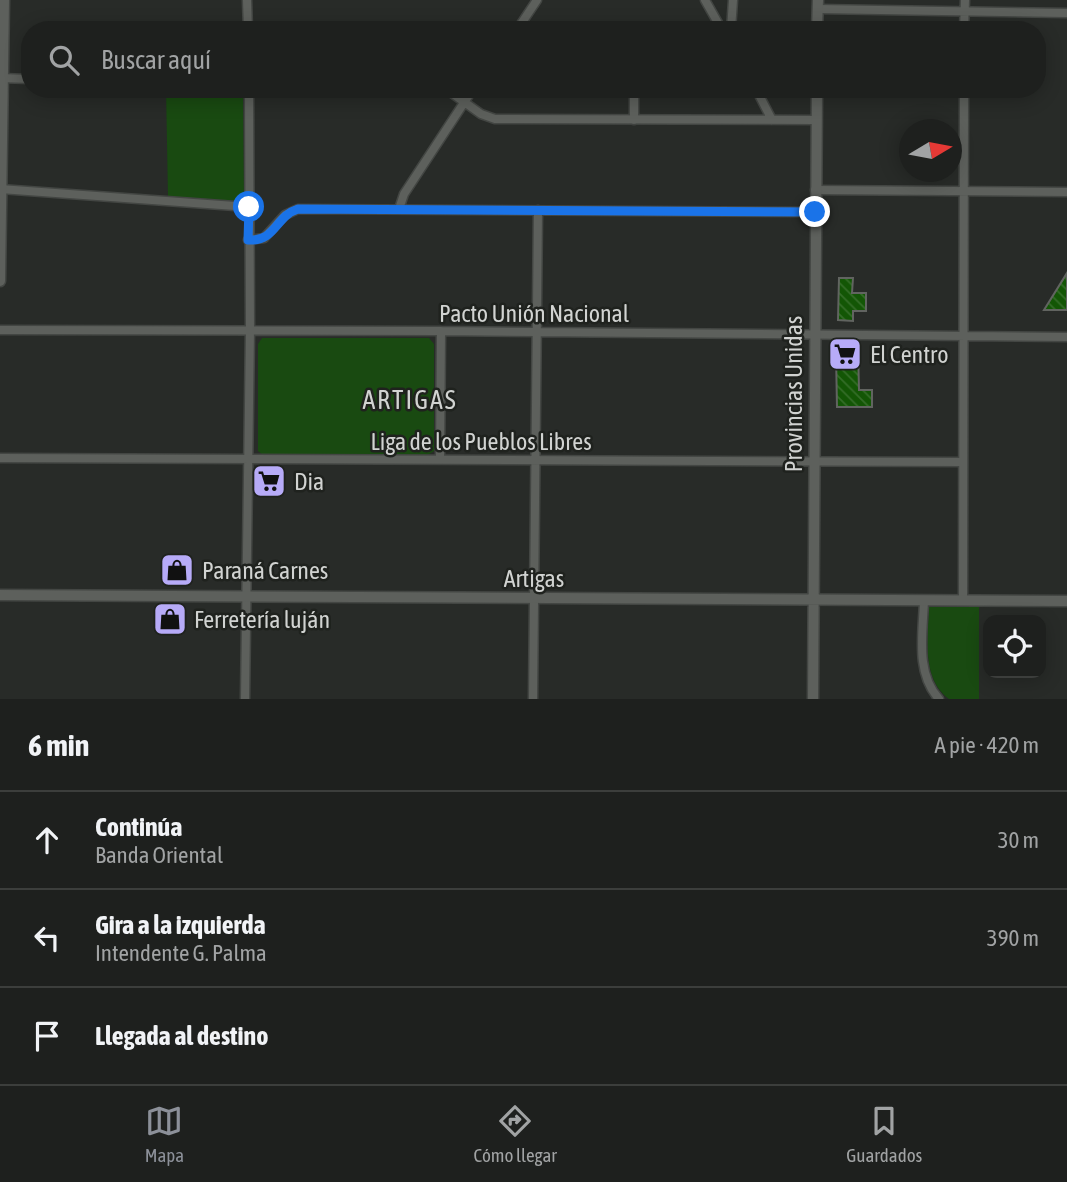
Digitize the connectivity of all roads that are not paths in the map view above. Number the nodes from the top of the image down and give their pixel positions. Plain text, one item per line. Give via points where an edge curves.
1 (4, 0) edge
2 (247, 0) edge
3 (537, 0) edge
4 (705, 0) edge
5 (733, 0) edge
6 (965, 0) edge
7 (818, 5) edge
8 (964, 13) junction
9 (1067, 13) edge
10 (248, 21) edge
11 (523, 21) edge
12 (717, 21) edge
13 (732, 21) edge
14 (964, 21) edge
15 (2, 78) edge
16 (21, 79) edge
17 (249, 98) edge
18 (460, 98) edge
19 (466, 98) edge
20 (634, 98) edge
21 (761, 98) edge
22 (817, 98) edge
23 (964, 98) edge
24 (464, 101) junction
25 (635, 120) junction
26 (772, 120) junction
27 (816, 120) junction
28 (1, 189) edge
29 (815, 190) junction
30 (965, 191) junction
31 (1067, 192) edge
32 (249, 207) junction
33 (399, 209) junction
34 (538, 210) junction
35 (815, 212) junction
36 (248, 240) junction
37 (0, 281) edge
38 (0, 330) edge
39 (250, 330) junction
40 (441, 331) junction
41 (537, 332) junction
42 (814, 335) junction
43 (964, 336) junction
44 (1067, 337) edge
45 (0, 458) edge
46 (440, 459) junction
47 (248, 460) junction
48 (534, 460) junction
49 (814, 460) junction
50 (963, 461) junction
51 (0, 595) edge
52 (246, 597) junction
53 (533, 599) junction
54 (812, 600) junction
55 (924, 600) junction
56 (963, 600) junction
57 (1067, 601) edge
58 (245, 699) edge
59 (533, 699) edge
60 (813, 699) edge
61 (939, 699) edge

1 - 15 street
2 - 10 street
3 - 11 street
4 - 12 street
5 - 13 street
6 - 8 street
7 - 8 street
8 - 9 street
8 - 14 street
15 - 16 street
15 - 28 street
17 - 32 street
18 - 24 street
19 - 24 street
20 - 25 street
21 - 26 street
22 - 27 street, Provincias Unidas
23 - 30 street
24 - 25 street via 489,118
24 - 33 street
25 - 26 street
26 - 27 street
27 - 29 street, Provincias Unidas
28 - 32 street
28 - 37 street
29 - 30 street
29 - 35 street, Provincias Unidas
30 - 31 street
30 - 43 street
32 - 36 street
33 - 34 street
33 - 36 street via 298,209 285,215 264,238
34 - 35 street
34 - 41 street
35 - 42 street, Provincias Unidas
36 - 39 street
38 - 39 street, Pacto Unión Nacional
39 - 40 street, Pacto Unión Nacional
39 - 47 street
40 - 41 street, Pacto Unión Nacional
40 - 46 street
41 - 42 street, Pacto Unión Nacional
41 - 48 street
42 - 43 street, Pacto Unión Nacional
42 - 49 street, Provincias Unidas
43 - 44 street, Pacto Unión Nacional
43 - 50 street
45 - 47 street, Liga de los Pueblos Libres
46 - 47 street, Liga de los Pueblos Libres
46 - 48 street, Liga de los Pueblos Libres
47 - 52 street
48 - 49 street, Liga de los Pueblos Libres
48 - 53 street
49 - 50 street, Liga de los Pueblos Libres
49 - 54 street, Provincias Unidas
50 - 56 street
51 - 52 street, Artigas
52 - 53 street, Artigas
52 - 58 street
53 - 54 street, Artigas
53 - 59 street
54 - 55 street, Artigas
54 - 60 street, Provincias Unidas
55 - 56 street, Artigas
55 - 61 street via 923,664
56 - 57 street, Artigas

